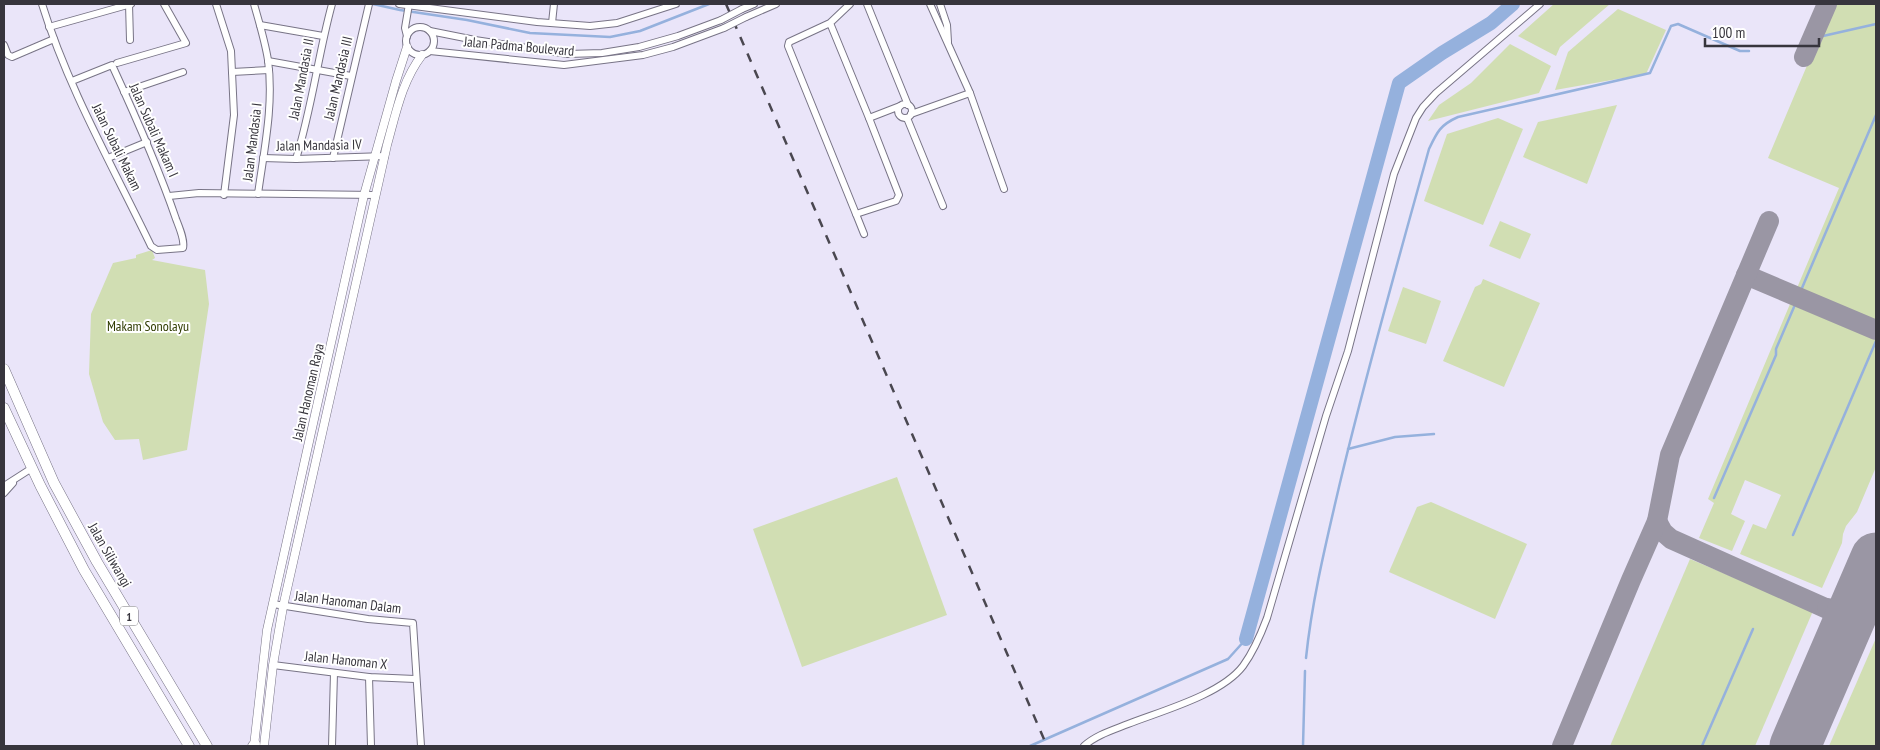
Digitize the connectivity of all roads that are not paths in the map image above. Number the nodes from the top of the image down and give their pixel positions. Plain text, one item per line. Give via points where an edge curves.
1 (42, 4) edge
2 (130, 4) edge
3 (164, 4) edge
4 (216, 4) edge
5 (254, 4) edge
6 (332, 4) edge
7 (399, 4) edge
8 (554, 4) edge
9 (676, 4) edge
10 (754, 4) edge
11 (776, 4) edge
12 (850, 4) edge
13 (867, 4) edge
14 (930, 4) edge
15 (940, 4) edge
16 (1540, 4) edge
17 (368, 6) edge
18 (452, 7) edge
19 (408, 9) edge
20 (406, 22) junction
21 (552, 23) junction
22 (830, 23) junction
23 (260, 25) junction
24 (49, 26) junction
25 (416, 27) junction
26 (430, 31) junction
27 (323, 36) junction
28 (407, 36) junction
29 (54, 39) junction
30 (130, 40) dead end
31 (475, 40) junction
32 (948, 44) junction
33 (4, 45) edge
34 (407, 48) junction
35 (430, 51) junction
36 (474, 54) junction
37 (422, 55) junction
38 (268, 61) junction
39 (117, 63) dead end
40 (269, 70) junction
41 (316, 70) junction
42 (184, 72) dead end
43 (232, 72) junction
44 (351, 76) junction
45 (72, 81) junction
46 (124, 92) junction
47 (970, 93) junction
48 (908, 105) junction
49 (900, 106) junction
50 (909, 116) junction
51 (869, 118) junction
52 (147, 142) junction
53 (374, 156) junction
54 (385, 156) junction
55 (108, 158) junction
56 (263, 158) junction
57 (333, 158) junction
58 (296, 159) junction
59 (1004, 188) dead end
60 (258, 194) junction
61 (224, 195) junction
62 (364, 195) junction
63 (376, 195) junction
64 (169, 196) junction
65 (943, 206) dead end
66 (856, 214) junction
67 (864, 234) dead end
68 (184, 247) joint
69 (4, 369) edge
70 (4, 408) edge
71 (32, 468) junction
72 (17, 478) junction
73 (4, 486) edge
74 (4, 493) edge
75 (273, 604) junction
76 (283, 607) junction
77 (273, 665) junction
78 (334, 673) junction
79 (369, 677) junction
80 (415, 679) junction
81 (189, 746) edge
82 (207, 746) edge
83 (257, 746) edge
84 (332, 746) edge
85 (370, 746) edge
86 (421, 746) edge
87 (1084, 746) edge

1 - 24 street, Jalan Subali Makam
2 - 24 street
2 - 30 street
3 - 39 street via 186,43
4 - 43 street via 231,51
5 - 23 street, Jalan Mandasia I
6 - 27 street, Jalan Mandasia II
7 - 19 street
8 - 21 street
9 - 21 street via 617,23 590,26
10 - 31 street, Jalan Padma Boulevard, bridge via 678,36 602,53 568,54
11 - 36 street, Jalan Padma Boulevard, bridge via 724,28 643,55 564,65
12 - 22 street
13 - 48 street
14 - 32 street
15 - 32 street via 947,25
16 - 87 street via 1436,93 1416,118 1394,174 1348,351 1267,618 1244,665 1229,680 1191,700 1099,736
17 - 44 street, Jalan Mandasia III
18 - 19 street
18 - 21 street
19 - 20 street
20 - 25 street
20 - 28 street
22 - 51 street
22 - 66 street via 789,42 788,46
23 - 27 street
23 - 38 street, Jalan Mandasia I
24 - 29 street, Jalan Subali Makam
25 - 26 street
25 - 28 street
26 - 31 street, Jalan Padma Boulevard
26 - 35 street via 434,43
27 - 41 street, Jalan Mandasia II
28 - 34 street
29 - 33 street via 12,57
29 - 45 street, Jalan Subali Makam
31 - 36 street
32 - 47 street
34 - 37 street
34 - 53 street, Jalan Hanoman Raya
35 - 36 street, Jalan Padma Boulevard
35 - 37 street
37 - 54 street, Jalan Hanoman Raya via 404,86
38 - 40 street, Jalan Mandasia I
38 - 41 street
40 - 43 street
40 - 56 street, Jalan Mandasia I via 270,110
41 - 44 street
41 - 58 street, Jalan Mandasia II
42 - 46 street
43 - 61 street via 234,115
44 - 57 street, Jalan Mandasia III
45 - 46 street, Jalan Subali Makam I via 112,64
45 - 55 street, Jalan Subali Makam
46 - 52 street, Jalan Subali Makam I
47 - 50 street
47 - 59 street
48 - 49 street
48 - 50 street via 912,109
49 - 50 street via 900,116
49 - 51 street
50 - 65 street
51 - 66 street via 898,199
52 - 55 street
52 - 64 street, Jalan Subali Makam I
53 - 54 street, Jalan Mandasia IV
53 - 57 street, Jalan Mandasia IV
53 - 62 street, Jalan Hanoman Raya
54 - 63 street, Jalan Hanoman Raya
55 - 68 street, Jalan Subali Makam via 153,248
56 - 58 street, Jalan Mandasia IV
56 - 60 street, Jalan Mandasia I
57 - 58 street, Jalan Mandasia IV
60 - 61 street
60 - 62 street
61 - 64 street
62 - 63 street
62 - 75 street, Jalan Hanoman Raya
63 - 76 street, Jalan Hanoman Raya
64 - 68 street, Jalan Subali Makam I
66 - 67 street
69 - 82 highway, Jalan Siliwangi / 1 via 54,483 97,562
70 - 71 highway, Jalan Siliwangi / 1
71 - 72 street
71 - 81 highway, Jalan Siliwangi / 1 via 84,570
72 - 73 street
72 - 74 street
75 - 76 street
75 - 83 street, Jalan Hanoman Raya via 267,630
76 - 77 street, Jalan Hanoman Raya
76 - 80 street, Jalan Hanoman Dalam via 368,620 413,623
77 - 78 street, Jalan Hanoman X
77 - 83 street, Jalan Hanoman Raya
78 - 79 street, Jalan Hanoman X
78 - 84 street
79 - 80 street, Jalan Hanoman X
79 - 85 street
80 - 86 street

